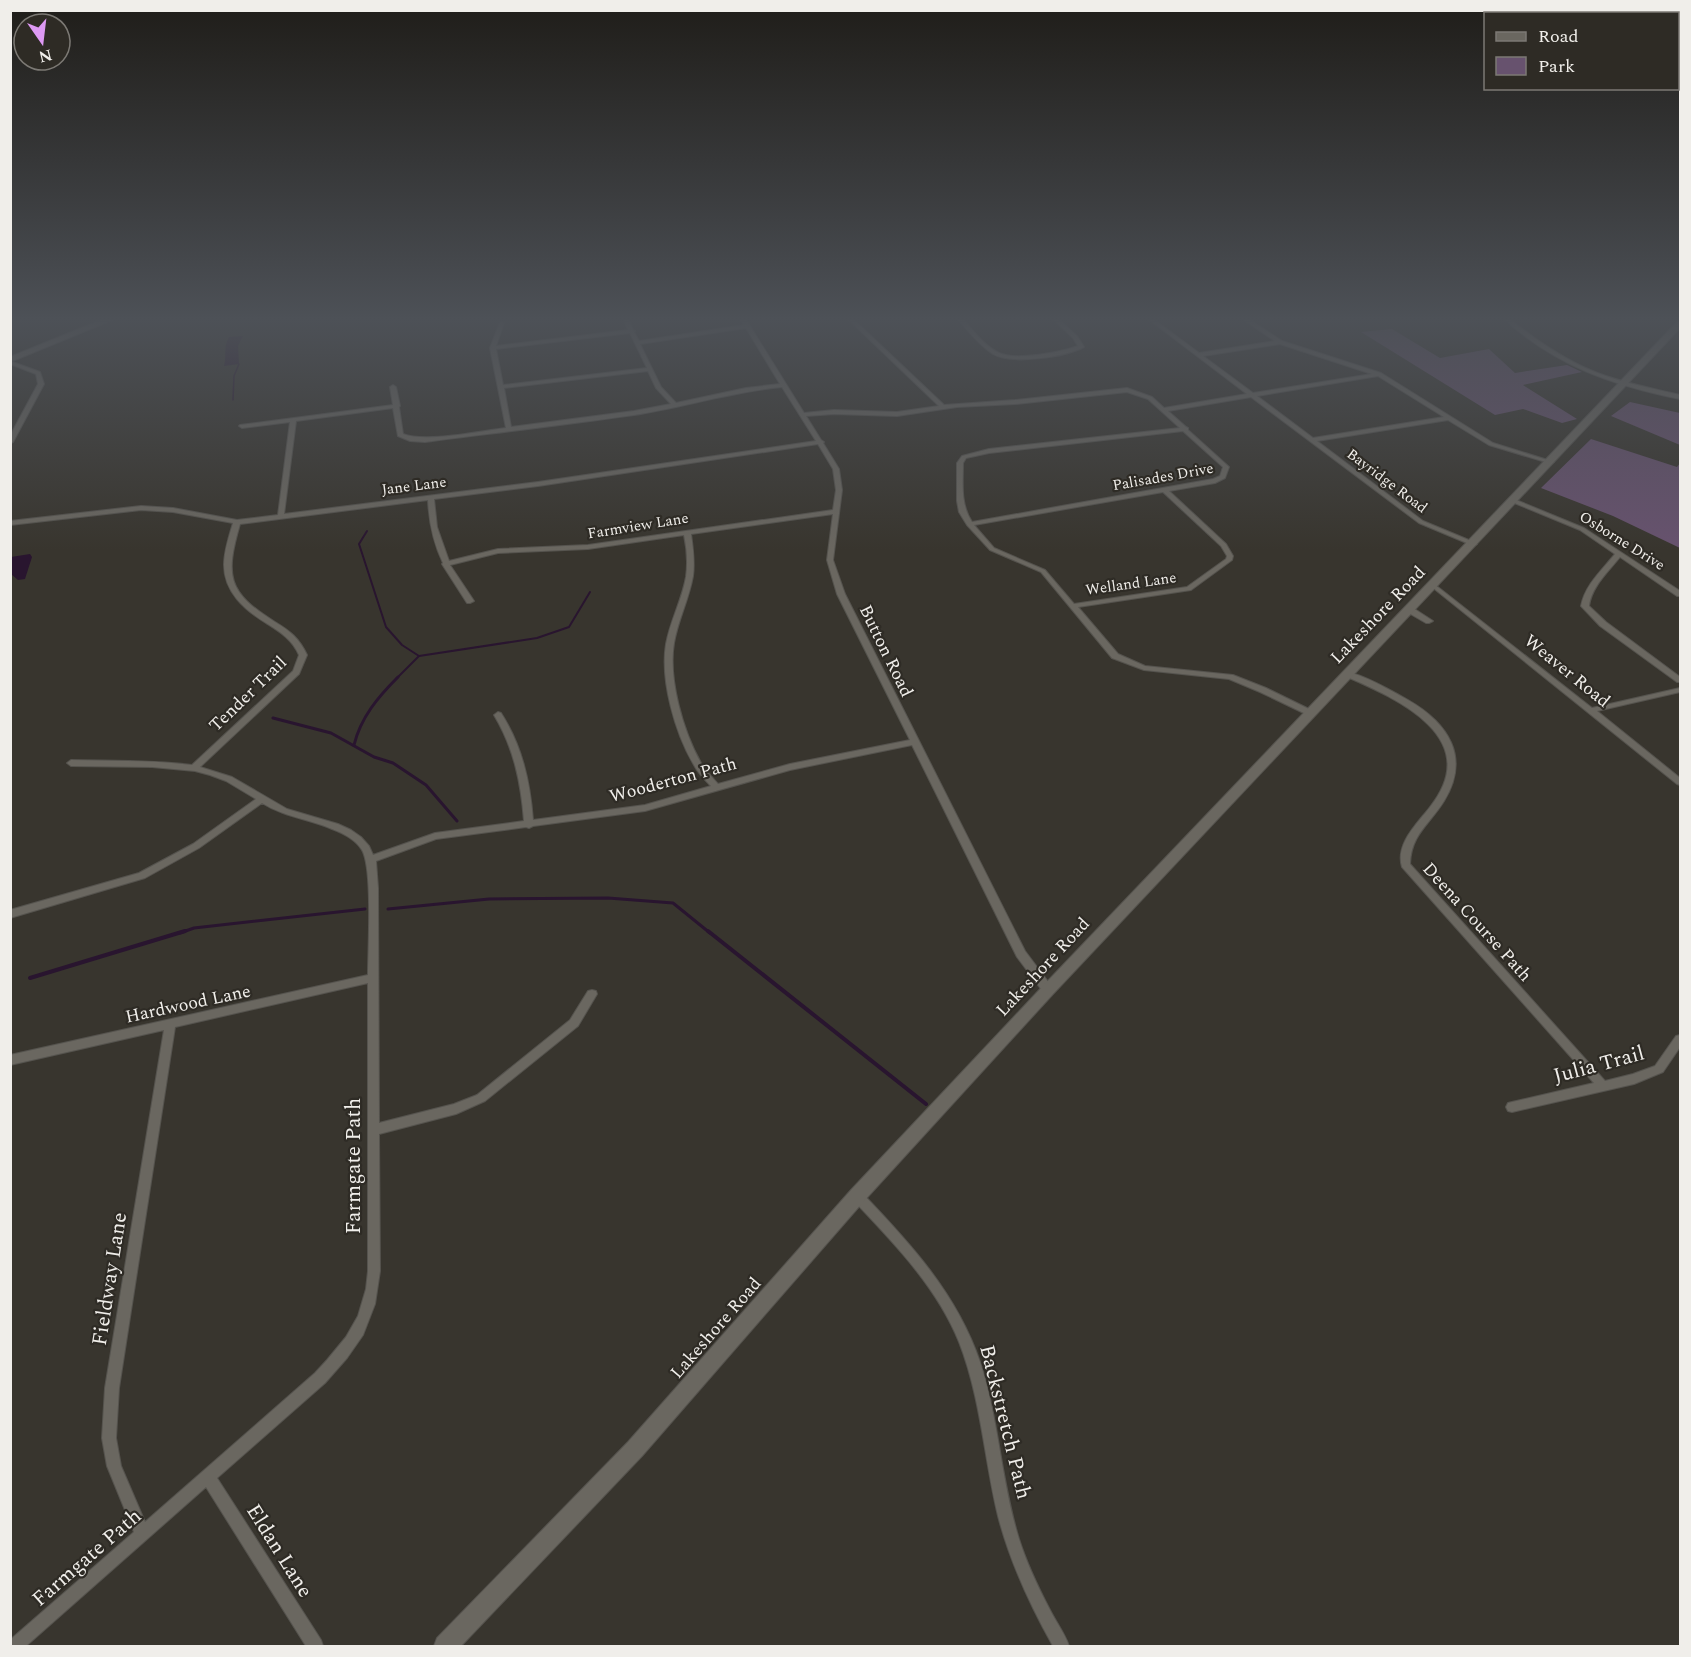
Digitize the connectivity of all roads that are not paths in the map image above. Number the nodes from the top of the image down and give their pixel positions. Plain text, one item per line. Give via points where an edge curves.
1 (34, 395) edge
2 (395, 395) edge
3 (502, 395) edge
4 (666, 395) edge
5 (713, 395) edge
6 (791, 395) edge
7 (931, 395) edge
8 (1066, 395) edge
9 (1145, 395) edge
10 (1246, 395) edge
11 (1255, 395) edge
12 (1413, 395) edge
13 (1614, 395) edge
14 (397, 406) junction
15 (675, 406) junction
16 (943, 407) junction
17 (1163, 410) junction
18 (804, 415) junction
19 (1449, 418) junction
20 (292, 419) junction
21 (242, 426) dead end
22 (1186, 429) junction
23 (509, 430) junction
24 (1313, 440) junction
25 (10, 442) edge
26 (821, 442) junction
27 (1551, 462) junction
28 (1164, 490) junction
29 (431, 498) junction
30 (1514, 501) junction
31 (835, 512) junction
32 (281, 515) junction
33 (237, 522) junction
34 (10, 524) edge
35 (969, 524) junction
36 (687, 532) junction
37 (1474, 544) junction
38 (1619, 554) junction
39 (445, 564) junction
40 (1434, 586) junction
41 (1680, 594) edge
42 (470, 601) dead end
43 (1073, 606) junction
44 (1410, 610) junction
45 (1429, 621) dead end
46 (1348, 674) junction
47 (1680, 680) edge
48 (1680, 690) edge
49 (1592, 710) junction
50 (1310, 713) junction
51 (498, 715) dead end
52 (914, 742) junction
53 (71, 763) dead end
54 (193, 769) junction
55 (1680, 782) edge
56 (716, 787) junction
57 (261, 800) junction
58 (529, 825) junction
59 (371, 859) junction
60 (10, 914) edge
61 (373, 978) junction
62 (1048, 990) junction
63 (592, 994) dead end
64 (170, 1024) junction
65 (1680, 1039) edge
66 (10, 1060) edge
67 (1603, 1086) junction
68 (1512, 1107) dead end
69 (374, 1130) junction
70 (857, 1196) junction
71 (208, 1478) junction
72 (143, 1535) junction
73 (15, 1647) edge
74 (315, 1647) edge
75 (445, 1647) edge
76 (1061, 1647) edge

1 - 25 street
2 - 14 street
3 - 23 street
4 - 15 street
5 - 15 street
6 - 18 street, Button Road
7 - 16 street
8 - 16 street, Palisades Drive
9 - 17 street, Palisades Drive
10 - 17 street
11 - 24 street, Bayridge Road
12 - 19 street
13 - 27 street, Lakeshore Road
14 - 20 street
14 - 23 street via 400,435 410,439
15 - 23 street
16 - 18 street, Palisades Drive via 897,414
17 - 22 street, Palisades Drive
18 - 26 street, Button Road
19 - 24 street
19 - 27 street via 1491,444
20 - 21 street
20 - 32 street
22 - 28 street, Palisades Drive via 1221,461 1226,471 1215,481
22 - 35 street via 964,457 960,464 960,501
24 - 37 street, Bayridge Road via 1421,522
26 - 29 street, Jane Lane
26 - 31 street, Button Road via 838,478
27 - 30 street, Lakeshore Road
28 - 35 street, Palisades Drive
28 - 43 street, Welland Lane via 1224,545 1229,560 1189,589
29 - 32 street, Jane Lane
29 - 39 street via 434,535
30 - 37 street, Lakeshore Road
30 - 38 street, Osborne Drive via 1574,526
31 - 36 street, Farmview Lane
31 - 52 street, Button Road via 830,560 834,576
32 - 33 street, Jane Lane
33 - 34 street, Jane Lane via 141,508
33 - 54 street, Tender Trail via 228,561 230,582 252,611 298,642 303,655 296,672
35 - 43 street via 992,549 1043,571
36 - 39 street, Farmview Lane via 588,548 498,551
36 - 56 street via 692,562 670,644 670,679 689,745
37 - 40 street, Lakeshore Road
38 - 41 street, Osborne Drive
38 - 47 street via 1586,600 1586,606 1603,624
39 - 42 street
40 - 44 street, Lakeshore Road
40 - 49 street, Weaver Road
43 - 50 street via 1108,651 1129,664 1230,678
44 - 45 street
44 - 46 street, Lakeshore Road
46 - 50 street, Lakeshore Road
46 - 67 street, Deena Course Path via 1419,709 1440,730 1450,752 1451,776 1442,798 1408,843 1405,865
48 - 49 street
49 - 55 street, Weaver Road
50 - 62 street, Lakeshore Road
51 - 58 street via 510,733 524,772
52 - 56 street, Wooderton Path via 790,767
52 - 62 street, Button Road via 1021,954
53 - 54 street
54 - 57 street via 229,779
56 - 58 street, Wooderton Path via 645,808
57 - 59 street via 353,835
57 - 60 street via 196,846 142,876
58 - 59 street, Wooderton Path via 435,836
59 - 61 street, Farmgate Path
61 - 64 street, Hardwood Lane
61 - 69 street, Farmgate Path
62 - 70 street, Lakeshore Road
63 - 69 street via 574,1023 481,1098 456,1109
64 - 66 street, Hardwood Lane
64 - 72 street, Fieldway Lane via 112,1388 109,1438 114,1466
65 - 67 street, Julia Trail via 1659,1070
67 - 68 street, Julia Trail
69 - 71 street, Farmgate Path via 374,1271 365,1317 349,1347 320,1378
70 - 75 street, Lakeshore Road via 635,1449
70 - 76 street, Backstretch Path via 931,1278 954,1317 973,1362 1011,1537 1027,1585
71 - 72 street, Farmgate Path
71 - 74 street, Eldan Lane
72 - 73 street, Farmgate Path

